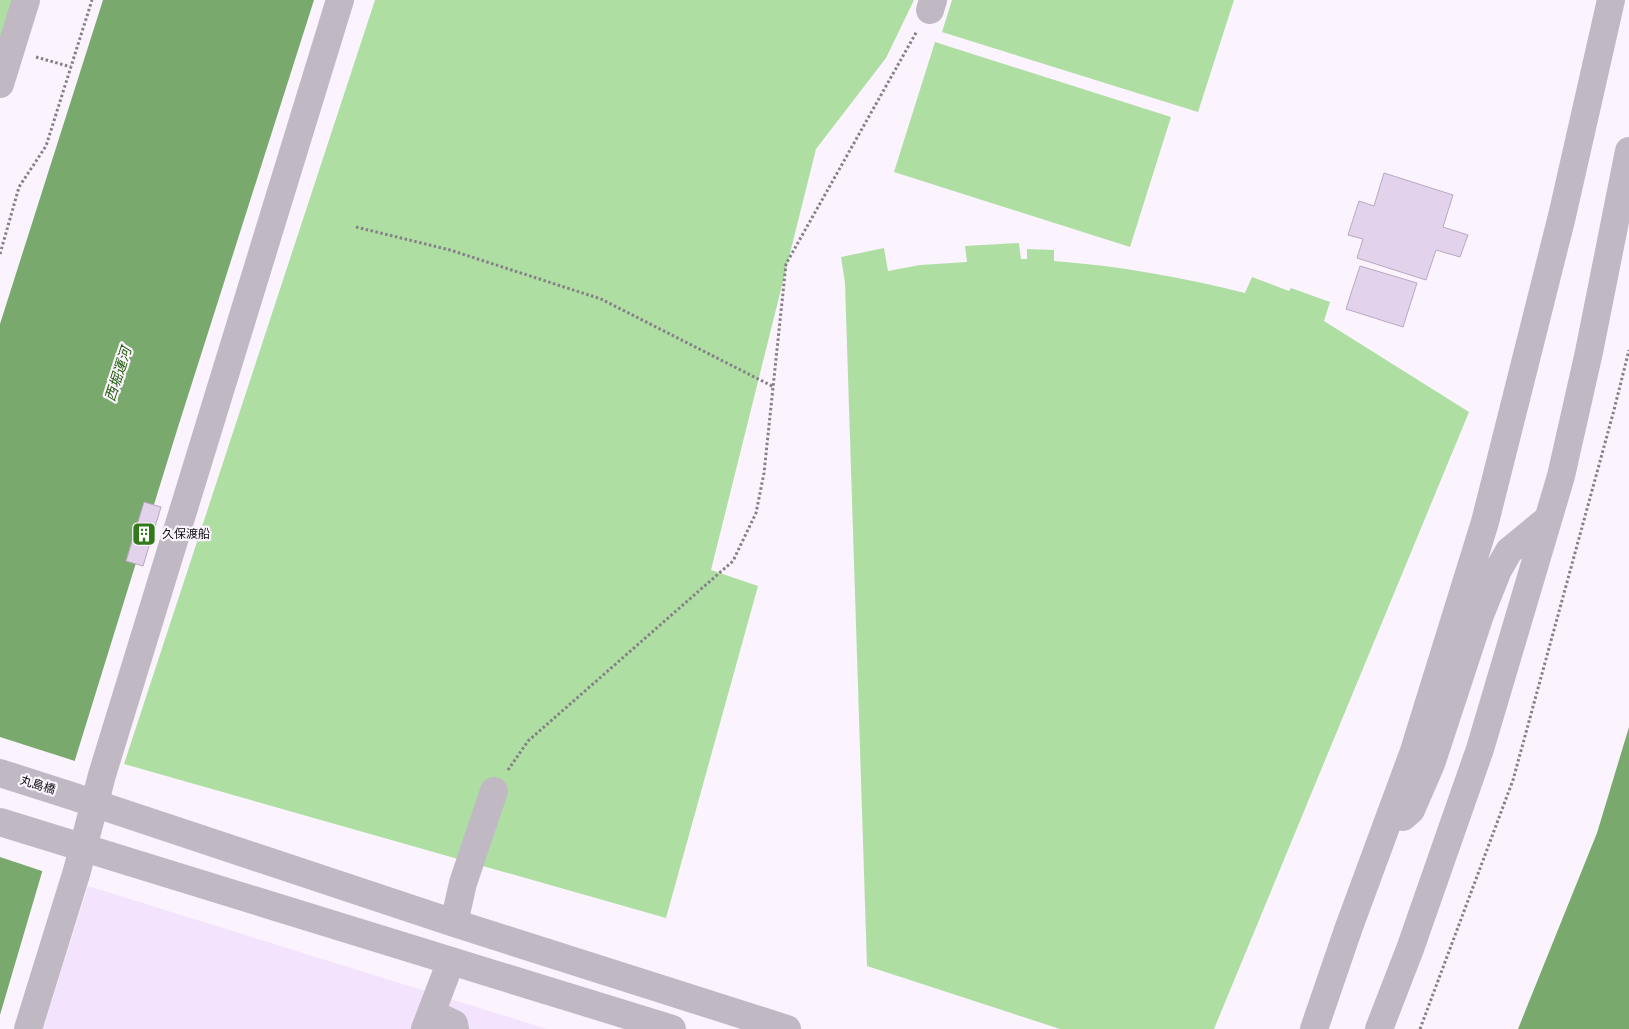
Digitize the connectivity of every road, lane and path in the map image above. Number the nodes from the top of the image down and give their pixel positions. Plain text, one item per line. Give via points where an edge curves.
1 (26, 0) edge
2 (92, 0) edge
3 (340, 0) edge
4 (1612, 0) edge
5 (931, 5) edge
6 (11, 49) junction
7 (71, 68) junction
8 (0, 84) edge
9 (1629, 151) edge
10 (356, 227) dead end
11 (0, 254) edge
12 (1629, 350) edge
13 (774, 387) junction
14 (1548, 519) junction
15 (0, 773) edge
16 (494, 791) joint
17 (85, 800) junction
18 (0, 822) edge
19 (1383, 835) junction
20 (72, 844) junction
21 (454, 923) junction
22 (451, 961) junction
23 (428, 1021) edge
24 (28, 1029) edge
25 (455, 1029) edge
26 (672, 1029) edge
27 (787, 1029) edge
28 (1314, 1029) edge
29 (1379, 1029) edge
30 (1420, 1029) edge

1 - 6 street
2 - 7 path
3 - 17 street via 102,775
4 - 19 street via 1485,522 1414,751
5 - 13 path via 786,264
6 - 7 path
6 - 8 street
7 - 11 path via 46,146 20,186
9 - 14 street via 1589,352
10 - 13 path via 450,250 600,299
12 - 30 path via 1513,780
13 - 16 path via 756,513 732,561 528,741
14 - 19 street via 1509,551 1498,570 1431,764 1411,810
14 - 29 street via 1480,749
15 - 17 street, 丸島橋
16 - 21 street via 463,883
17 - 20 street
17 - 21 street, 丸島橋
18 - 20 street
19 - 28 street
20 - 22 street
20 - 24 street
21 - 27 street, 丸島橋
22 - 23 street
22 - 26 street
23 - 25 street via 454,1024

